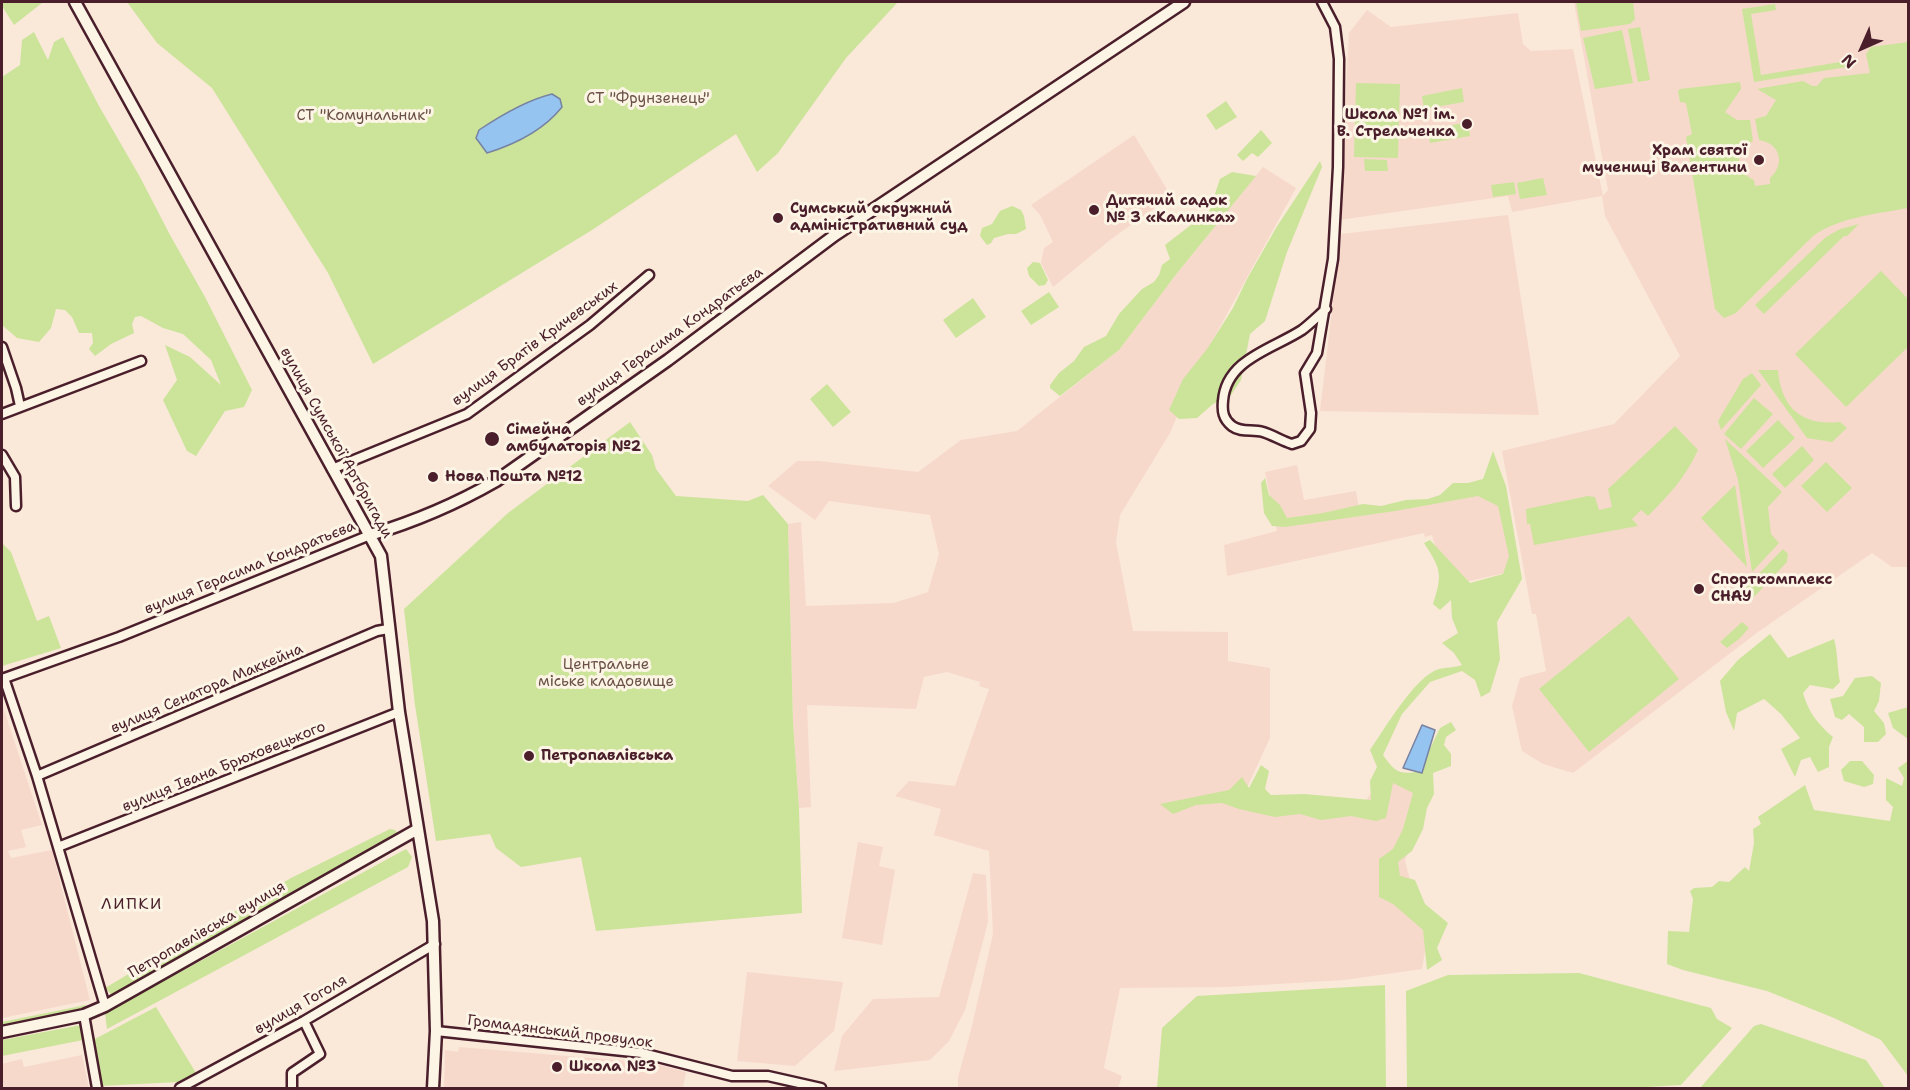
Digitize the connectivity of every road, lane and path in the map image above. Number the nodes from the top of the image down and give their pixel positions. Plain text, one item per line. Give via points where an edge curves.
1 (75, 2) edge
2 (1184, 2) edge
3 (1322, 2) edge
4 (650, 275) dead end
5 (1326, 309) junction
6 (2, 347) edge
7 (141, 361) dead end
8 (20, 406) junction
9 (2, 414) edge
10 (2, 454) edge
11 (332, 469) junction
12 (16, 506) dead end
13 (370, 536) junction
14 (388, 629) junction
15 (3, 678) edge
16 (399, 712) junction
17 (37, 776) junction
18 (418, 828) junction
19 (58, 847) junction
20 (435, 944) junction
21 (105, 1006) junction
22 (84, 1016) junction
23 (304, 1021) junction
24 (436, 1031) junction
25 (2, 1032) edge
26 (97, 1089) edge
27 (180, 1089) edge
28 (292, 1089) edge
29 (433, 1089) edge
30 (821, 1089) edge

1 - 11 main road, вулиця Сумської Артбригади
2 - 13 main road, вулиця Герасима Кондратьєва via 835,235 668,360 496,481 404,525
3 - 5 street via 1335,27 1339,59 1333,259
4 - 11 street, вулиця Братів Кричевських via 467,414
5 - 5 street via 1303,329 1251,356 1239,368 1227,384 1223,398 1223,414 1232,426 1292,444 1306,436 1311,421 1305,373 1317,353
6 - 8 street
7 - 8 street
8 - 9 street
10 - 12 street via 15,477
11 - 13 main road, вулиця Сумської Артбригади
13 - 14 main road, вулиця Сумської Артбригади via 381,556
13 - 15 street, вулиця Герасима Кондратьєва via 119,637
14 - 16 main road, вулиця Сумської Артбригади
14 - 17 street, вулиця Сенатора Маккейна
15 - 17 street
16 - 18 main road, вулиця Сумської Артбригади
16 - 19 street, вулиця Івана Брюховецького
17 - 19 street
18 - 20 main road, вулиця Сумської Артбригади
18 - 21 main road, Петропавлівська вулиця
19 - 21 street
20 - 23 street, вулиця Гоголя
20 - 24 main road, вулиця Сумської Артбригади
21 - 22 main road, Петропавлівська вулиця
22 - 25 main road, Петропавлівська вулиця
22 - 26 street
23 - 27 street, вулиця Гоголя
23 - 28 street via 320,1054 292,1073
24 - 29 main road, вулиця Сумської Артбригади
24 - 30 street, Громадянський провулок via 642,1053 732,1076 768,1076

